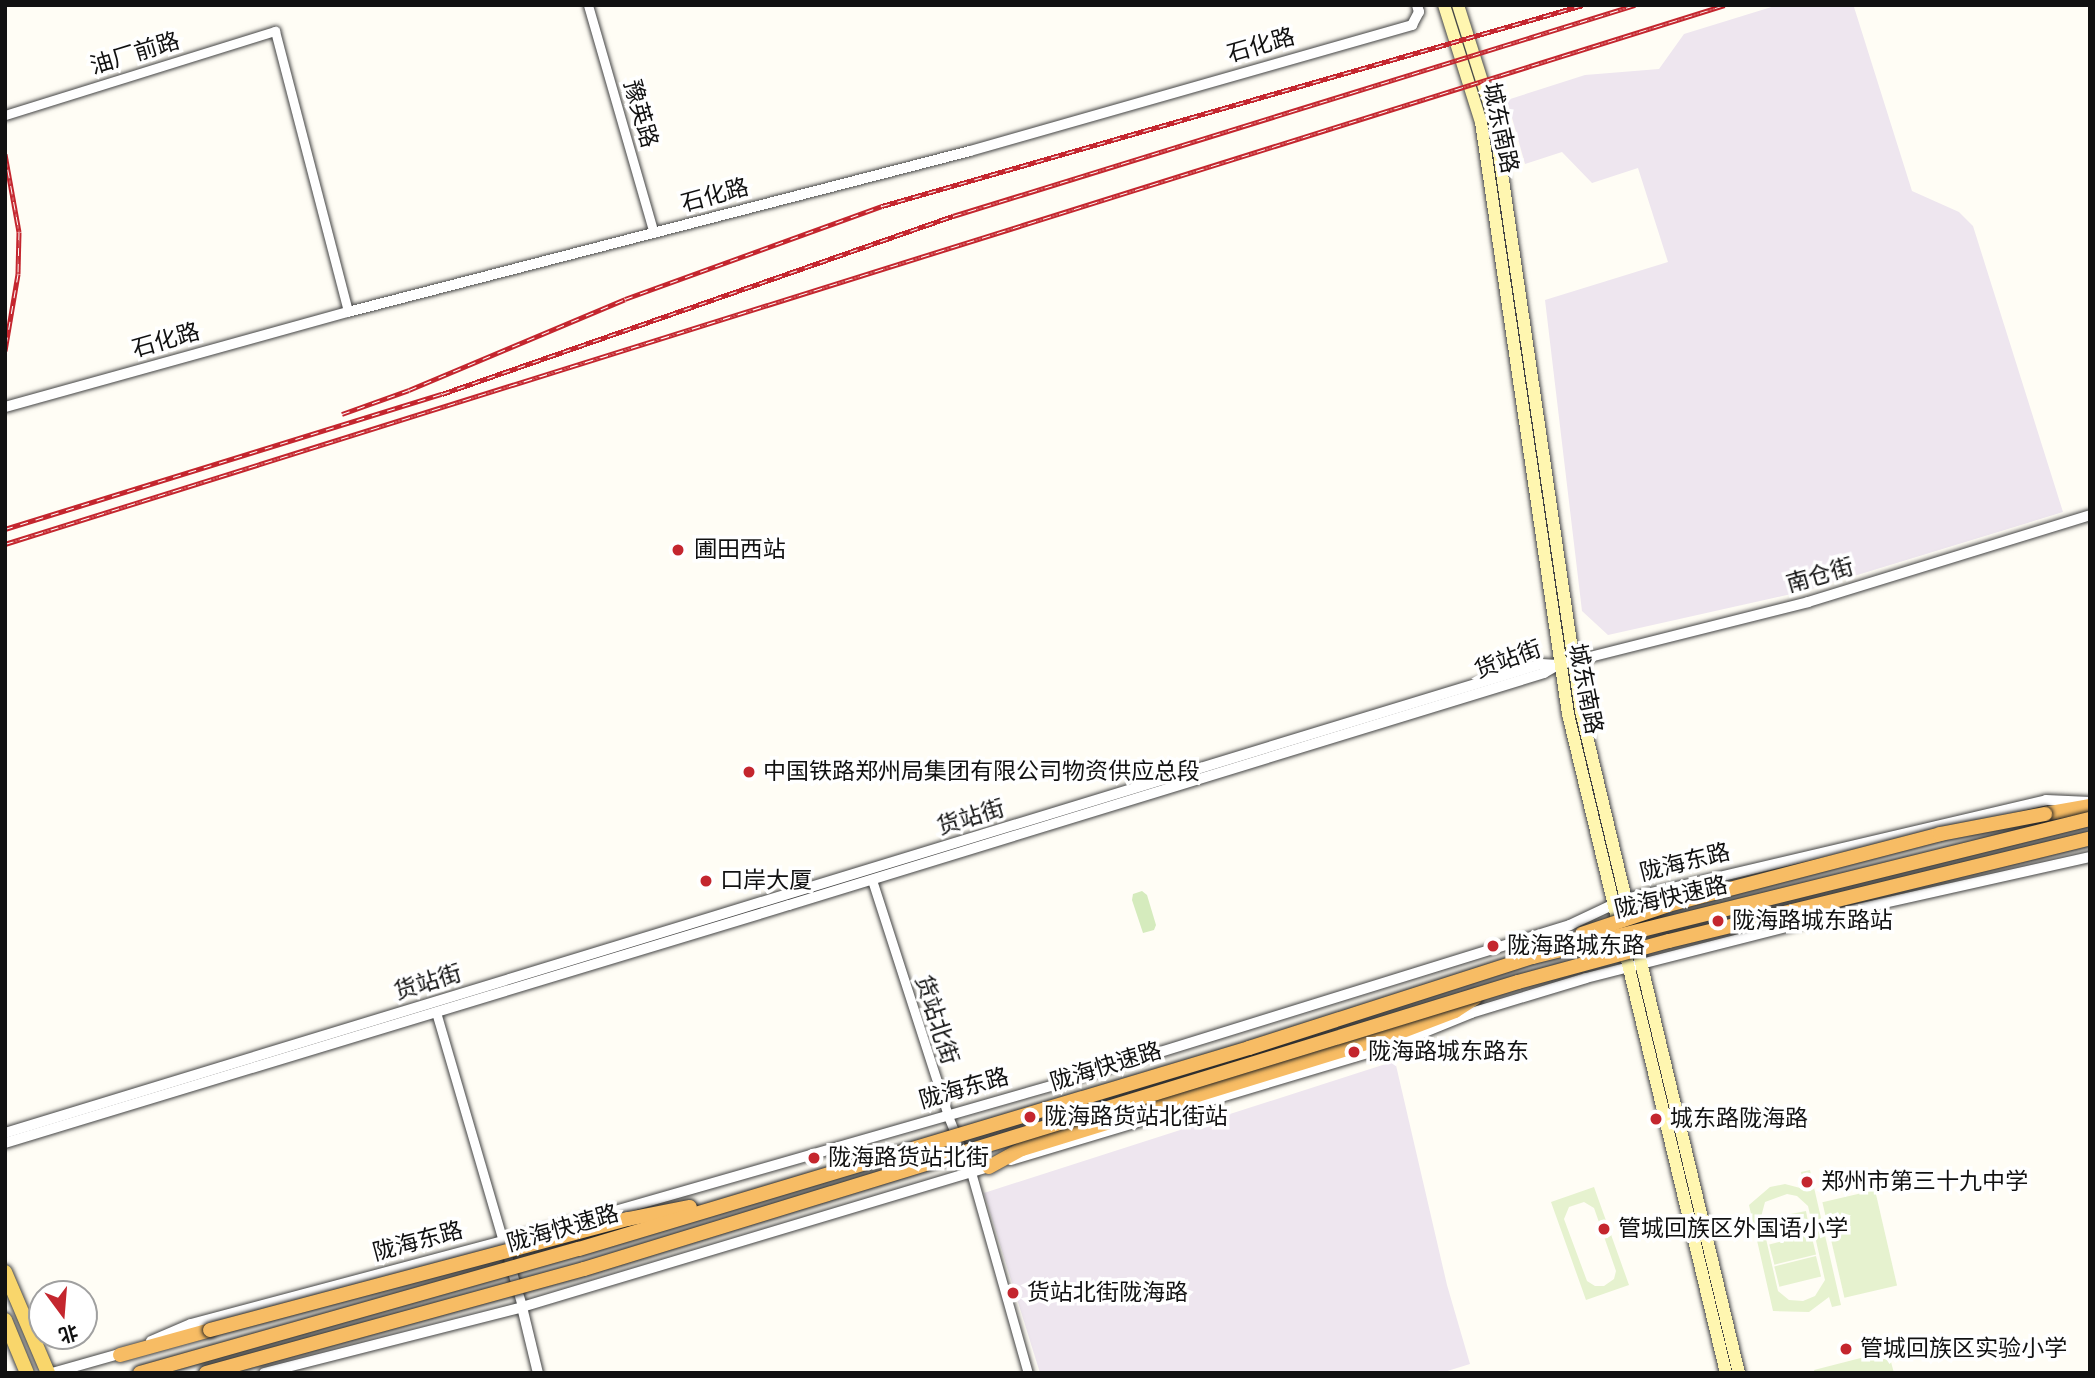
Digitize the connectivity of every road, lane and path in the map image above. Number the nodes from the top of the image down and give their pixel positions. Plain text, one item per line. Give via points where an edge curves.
1 (588, 5) edge
2 (1417, 5) edge
3 (1444, 5) edge
4 (1458, 5) edge
5 (5, 114) edge
6 (654, 233) junction
7 (348, 312) junction
8 (5, 407) edge
9 (2090, 515) edge
10 (1565, 663) junction
11 (2090, 804) edge
12 (2090, 818) edge
13 (2090, 838) edge
14 (2090, 845) edge
15 (2042, 850) junction
16 (2090, 858) edge
17 (872, 880) junction
18 (1619, 902) junction
19 (1642, 964) junction
20 (1628, 967) junction
21 (1464, 979) junction
22 (1481, 993) junction
23 (436, 1012) junction
24 (948, 1116) junction
25 (5, 1133) edge
26 (5, 1143) edge
27 (989, 1167) junction
28 (971, 1172) junction
29 (753, 1196) junction
30 (502, 1241) junction
31 (5, 1272) edge
32 (522, 1307) junction
33 (5, 1320) edge
34 (120, 1354) junction
35 (27, 1373) edge
36 (50, 1373) edge
37 (140, 1373) edge
38 (206, 1373) edge
39 (264, 1373) edge
40 (538, 1373) edge
41 (1028, 1373) edge
42 (1726, 1373) edge
43 (1740, 1373) edge

1 - 6 street, 豫英路
2 - 6 street, 石化路 via 1419,12 1412,25 970,151
3 - 10 main road, 城东南路 via 1478,110 1485,147
4 - 10 main road, 城东南路 via 1498,145
5 - 7 street, 油厂前路 via 275,31
6 - 7 street, 石化路
7 - 8 street, 石化路
9 - 10 street, 南仓街 via 1808,602
10 - 17 street, 货站街
10 - 18 main road, 城东南路
10 - 25 street, 货站街 via 1541,664
11 - 18 street, 陇海东路 via 2046,800
11 - 21 highway, bridge via 1940,834 1668,905 1532,950
12 - 21 highway, 陇海快速路, bridge via 1607,937
13 - 15 highway, 陇海快速路, bridge
14 - 15 highway, bridge
15 - 22 highway, 陇海快速路, bridge via 1669,941
16 - 19 street via 1848,911
17 - 23 street, 货站街
17 - 24 street, 货站北街
18 - 19 main road, 城东南路
18 - 20 main road, 城东南路
18 - 24 street, 陇海东路 via 1570,925 1502,947
19 - 20 street
19 - 43 main road, 城东南路
20 - 27 street via 1471,1013 1385,1048
20 - 42 main road, 城东南路
21 - 29 highway, 陇海快速路, bridge
22 - 27 highway, bridge via 1455,1011 1387,1037 1022,1149
22 - 38 highway, 陇海快速路, bridge via 584,1269
23 - 26 street, 货站街
23 - 30 street
24 - 28 street, 货站北街
24 - 30 street, 陇海东路
27 - 28 street
28 - 32 street
28 - 41 street, 货站北街
29 - 34 highway, bridge via 628,1219
29 - 37 highway, 陇海快速路, bridge
30 - 32 street
30 - 34 street, 陇海东路 via 191,1324
31 - 36 main road
32 - 39 street
32 - 40 street
33 - 35 main road
34 - 36 street, 陇海东路

